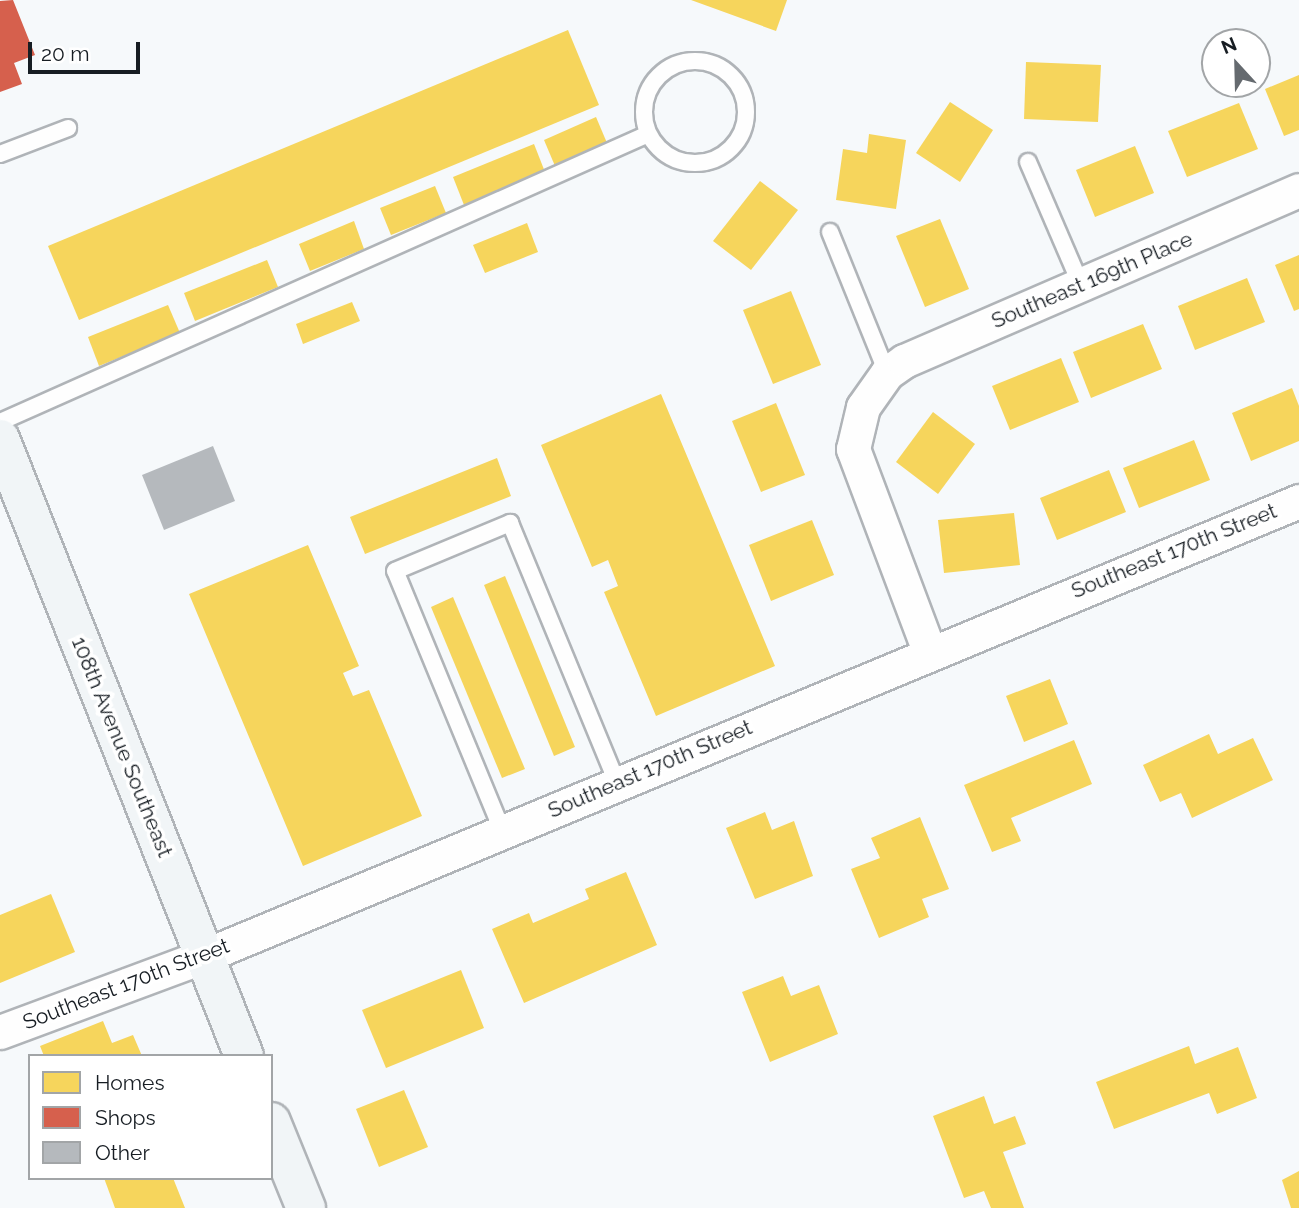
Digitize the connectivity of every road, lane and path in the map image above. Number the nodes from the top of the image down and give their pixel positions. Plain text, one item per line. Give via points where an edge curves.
1 (68, 128) dead end
2 (648, 134) junction
3 (0, 155) edge
4 (1028, 162) dead end
5 (1299, 190) edge
6 (830, 232) dead end
7 (1081, 285) junction
8 (887, 373) junction
9 (0, 422) edge
10 (0, 439) edge
11 (1299, 500) edge
12 (929, 651) junction
13 (617, 783) junction
14 (502, 831) junction
15 (204, 956) junction
16 (0, 1032) edge
17 (243, 1054) edge
18 (273, 1127) edge
19 (306, 1208) edge

1 - 3 lane
2 - 2 lane via 660,150 677,160 717,159 733,147 743,129 742,90 730,74 713,64 673,65 657,77 646,94
2 - 9 lane
4 - 7 lane
5 - 7 street, Southeast 169th Place
6 - 8 lane
7 - 8 street, Southeast 169th Place
8 - 12 street via 863,407 853,449
10 - 15 street, 108th Avenue Southeast
11 - 12 street, Southeast 170th Street
12 - 13 street, Southeast 170th Street
13 - 14 street, Southeast 170th Street
13 - 14 lane via 510,523 395,571
14 - 15 street, Southeast 170th Street
15 - 16 street, Southeast 170th Street
15 - 17 street, 108th Avenue Southeast
18 - 19 street

